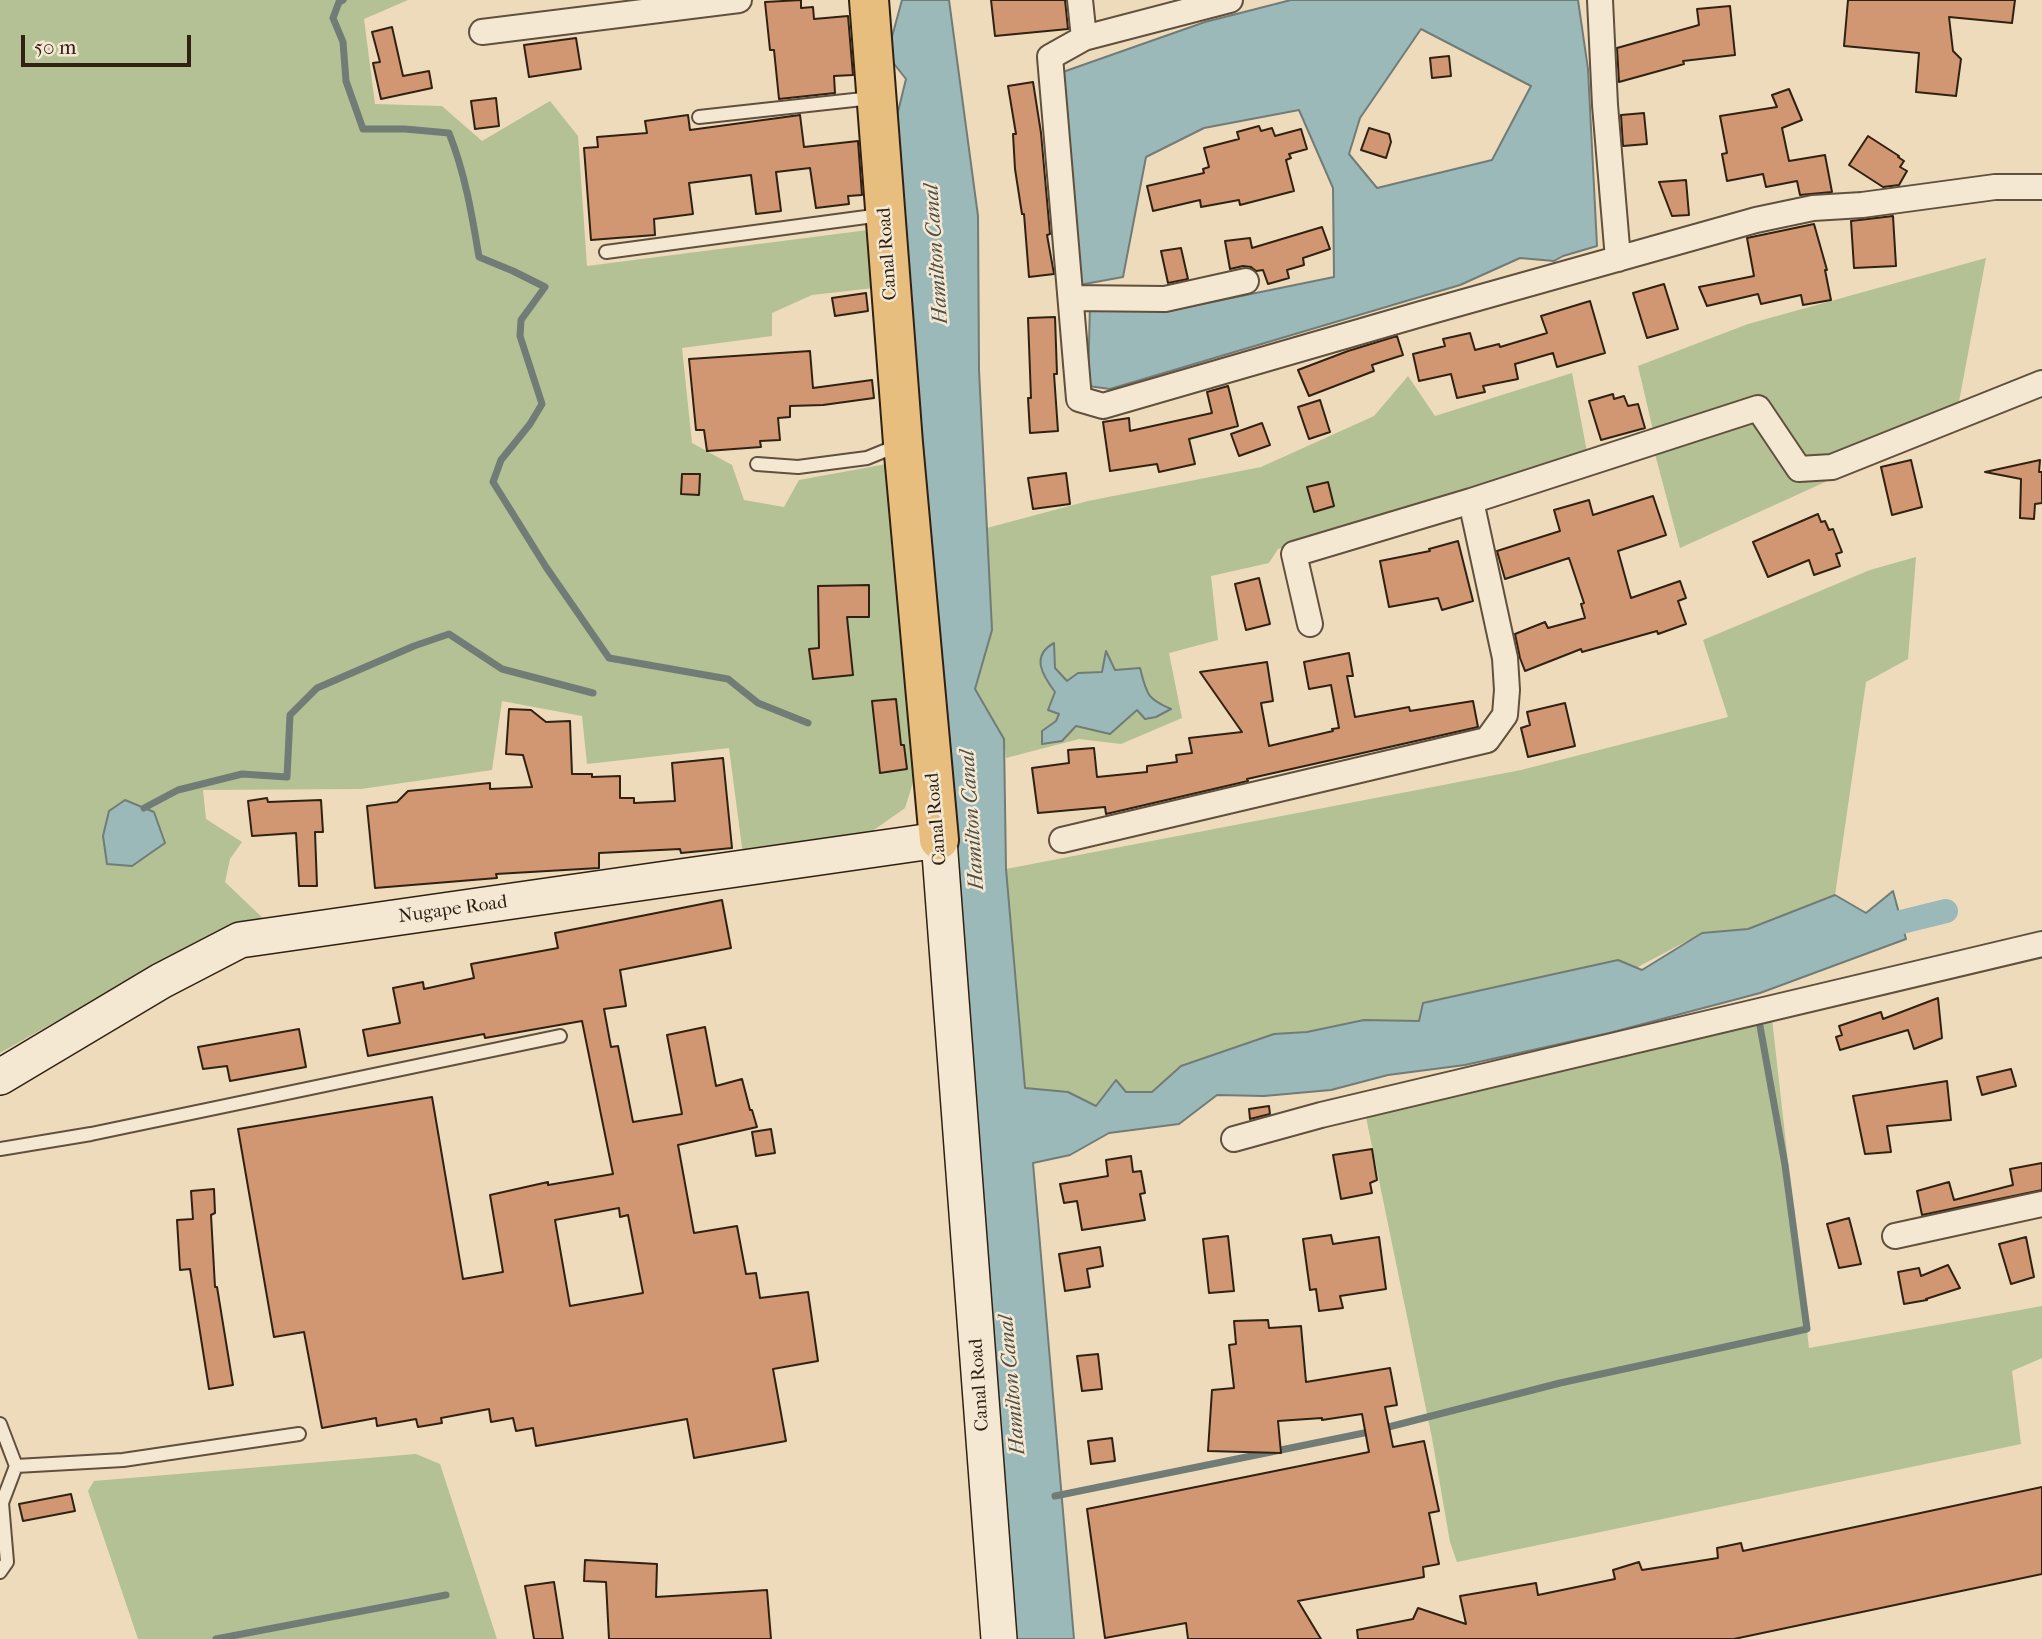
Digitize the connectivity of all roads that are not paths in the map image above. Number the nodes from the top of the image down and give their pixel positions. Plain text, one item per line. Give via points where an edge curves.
1 (739, 0) edge
2 (869, 0) edge
3 (1080, 0) edge
4 (1230, 0) edge
5 (1600, 0) edge
6 (482, 32) dead end
7 (1084, 38) junction
8 (876, 98) junction
9 (699, 117) dead end
10 (2042, 187) edge
11 (885, 214) junction
12 (606, 252) dead end
13 (1618, 259) junction
14 (1246, 281) dead end
15 (1071, 298) junction
16 (2042, 383) edge
17 (903, 443) junction
18 (757, 464) dead end
19 (1471, 501) junction
20 (1310, 624) dead end
21 (939, 840) junction
22 (1062, 840) dead end
23 (2042, 944) edge
24 (560, 1036) dead end
25 (0, 1077) edge
26 (1234, 1139) dead end
27 (0, 1149) edge
28 (2042, 1204) edge
29 (1895, 1236) dead end
30 (0, 1424) edge
31 (299, 1434) dead end
32 (16, 1466) junction
33 (0, 1573) edge
34 (999, 1639) edge

1 - 6 street
2 - 8 main road, Canal Road
3 - 7 street
4 - 7 street
5 - 13 street
7 - 15 street via 1050,57
8 - 9 lane
8 - 11 main road, Canal Road
10 - 13 street via 1995,187 1813,208
11 - 12 lane
11 - 17 main road, Canal Road
13 - 15 street via 1103,406 1079,398
14 - 15 street via 1165,299
16 - 19 street via 1832,467 1799,469 1758,408
17 - 18 lane via 867,458 798,467
17 - 21 main road, Canal Road
19 - 20 street via 1294,554
19 - 22 street via 1505,658 1505,715 1487,740
21 - 25 main road, Nugape Road via 240,940 161,981
21 - 34 main road, Canal Road
23 - 26 street via 1335,1111
24 - 27 lane
28 - 29 street
30 - 32 lane
31 - 32 lane via 123,1460
32 - 33 lane via 2,1503 7,1562

